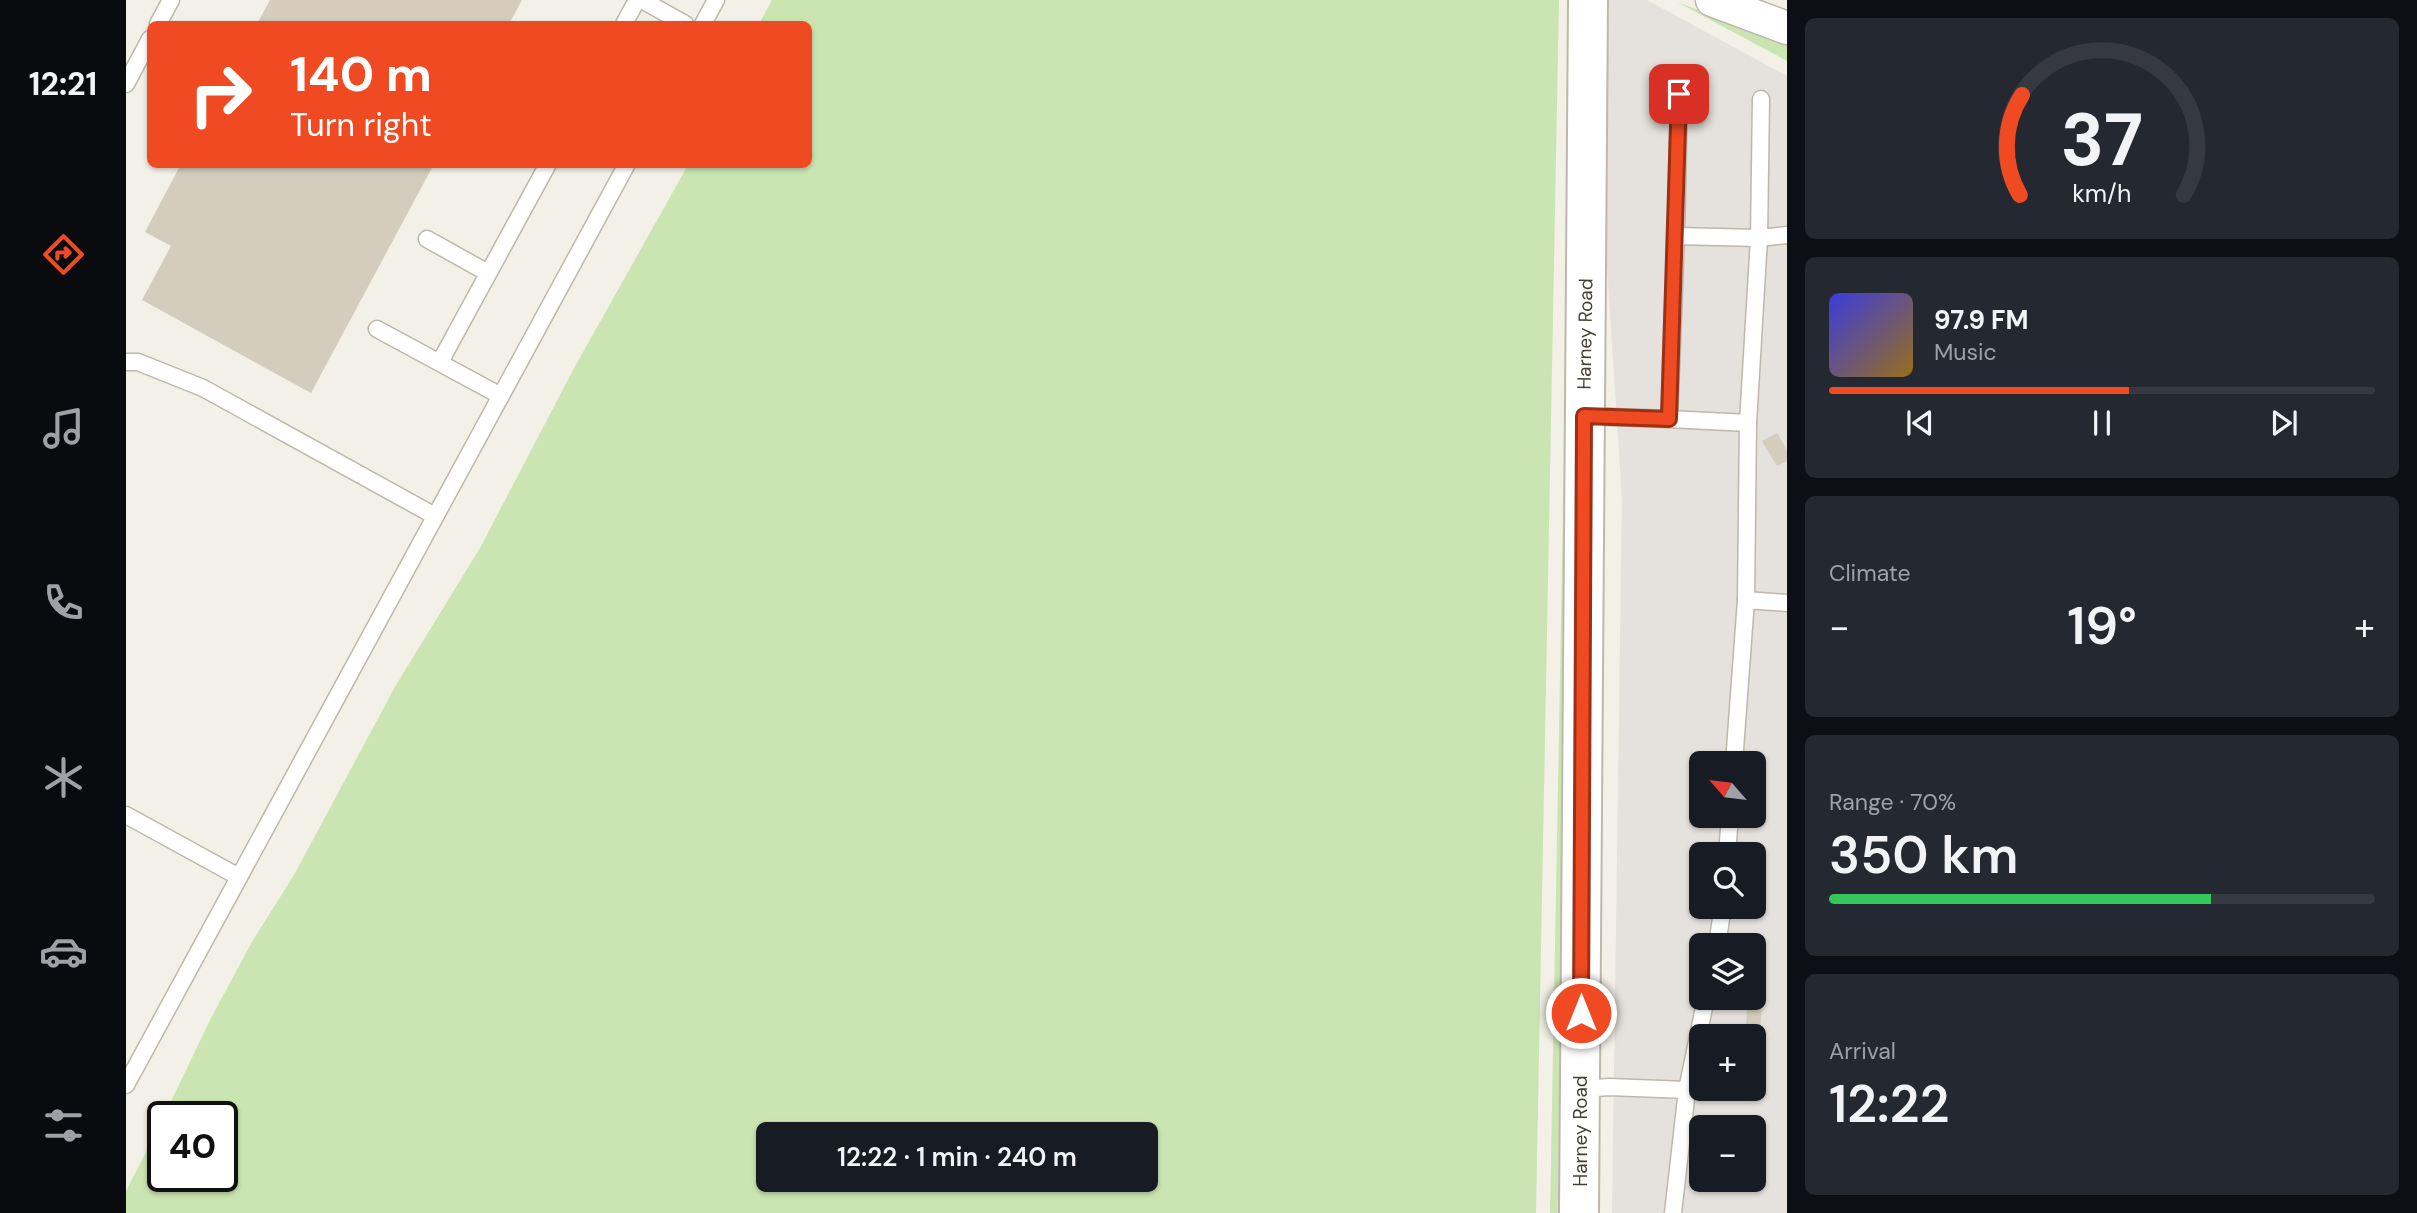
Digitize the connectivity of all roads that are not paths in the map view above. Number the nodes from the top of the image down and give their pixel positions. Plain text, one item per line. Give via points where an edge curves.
1 (172, 0) edge
2 (640, 0) edge
3 (716, 0) edge
4 (1588, 0) edge
5 (1712, 0) edge
6 (160, 21) edge
7 (626, 21) edge
8 (679, 21) edge
9 (705, 21) edge
10 (1787, 28) edge
11 (147, 45) edge
12 (126, 84) edge
13 (1679, 94) dead end
14 (1761, 99) dead end
15 (546, 168) edge
16 (624, 168) edge
17 (1787, 235) edge
18 (1676, 236) junction
19 (1759, 238) junction
20 (428, 239) dead end
21 (488, 273) junction
22 (377, 329) dead end
23 (126, 362) edge
24 (440, 362) junction
25 (501, 396) junction
26 (1584, 416) junction
27 (1669, 419) junction
28 (1748, 423) junction
29 (435, 516) junction
30 (1746, 600) junction
31 (1787, 603) edge
32 (1735, 751) edge
33 (126, 815) edge
34 (239, 877) junction
35 (1703, 1010) edge
36 (126, 1085) edge
37 (1580, 1089) junction
38 (1686, 1090) junction
39 (1579, 1213) edge
40 (1673, 1213) edge

1 - 6 lane
2 - 7 lane
2 - 8 lane
3 - 9 lane
4 - 26 street, Harney Road
5 - 10 street
11 - 12 lane
13 - 18 lane
14 - 19 lane
15 - 21 lane
16 - 25 lane
17 - 19 lane
18 - 19 lane
18 - 27 lane
19 - 28 lane
20 - 21 lane
21 - 24 lane
22 - 24 lane
23 - 29 lane via 138,362 203,388
24 - 25 lane
25 - 29 lane
26 - 27 lane
26 - 37 street, Harney Road
27 - 28 lane
28 - 30 lane
29 - 34 lane
30 - 31 lane
30 - 32 lane
33 - 34 lane
34 - 36 lane
35 - 38 lane
37 - 38 lane
37 - 39 street, Harney Road
38 - 40 lane

